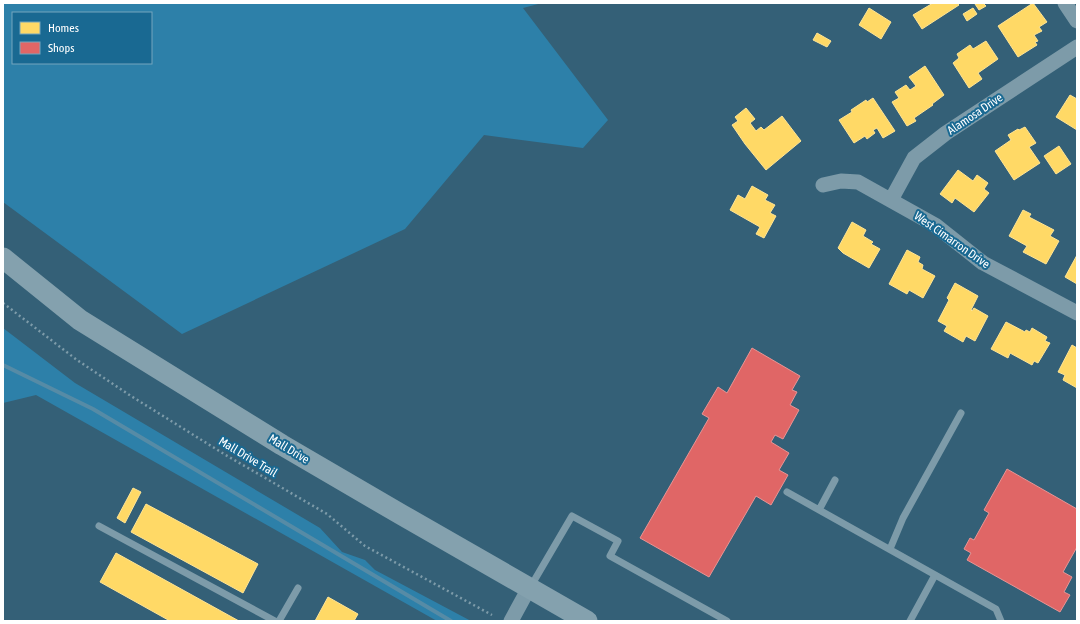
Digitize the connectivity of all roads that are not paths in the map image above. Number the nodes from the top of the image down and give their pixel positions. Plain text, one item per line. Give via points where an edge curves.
1 (1065, 3) edge
2 (1077, 21) edge
3 (1077, 47) edge
4 (823, 186) dead end
5 (891, 200) junction
6 (3, 258) edge
7 (1077, 313) edge
8 (961, 414) dead end
9 (835, 480) dead end
10 (787, 492) dead end
11 (819, 510) junction
12 (100, 526) dead end
13 (890, 549) junction
14 (935, 575) junction
15 (298, 588) dead end
16 (530, 588) junction
17 (275, 621) edge
18 (279, 621) edge
19 (511, 621) edge
20 (587, 621) edge
21 (727, 621) edge
22 (910, 621) edge
23 (1001, 621) edge

1 - 2 street
3 - 5 street, Alamosa Drive via 946,133 914,158
4 - 5 street, West Cimarron Drive via 841,181 858,182
5 - 7 street, West Cimarron Drive via 935,225 983,263
6 - 16 main road, Mall Drive via 80,320 282,445
8 - 13 lane via 903,518
9 - 11 lane
10 - 11 lane
11 - 13 lane
12 - 17 lane
13 - 14 lane
14 - 22 lane
14 - 23 lane via 996,609
15 - 18 lane
16 - 19 street
16 - 20 main road, Mall Drive
16 - 21 lane via 572,516 618,541 610,556

